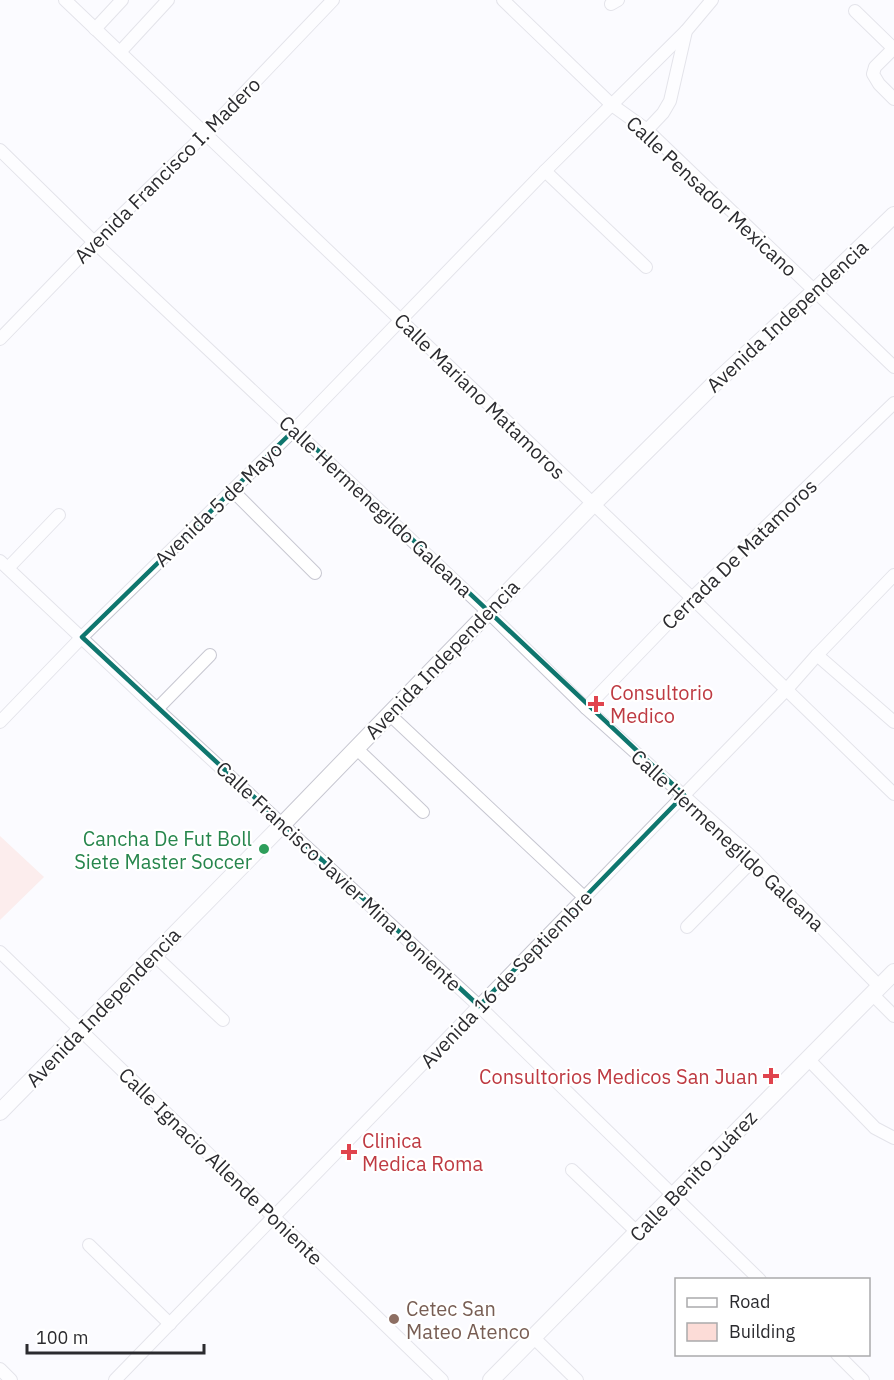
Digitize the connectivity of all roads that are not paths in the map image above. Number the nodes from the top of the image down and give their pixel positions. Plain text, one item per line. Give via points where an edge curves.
1 (65, 0) edge
2 (122, 0) edge
3 (168, 0) edge
4 (333, 0) edge
5 (503, 0) edge
6 (712, 0) edge
7 (855, 11) dead end
8 (95, 29) junction
9 (686, 31) junction
10 (120, 52) junction
11 (894, 99) edge
12 (612, 105) junction
13 (647, 130) junction
14 (205, 134) junction
15 (0, 150) edge
16 (545, 171) junction
17 (894, 215) edge
18 (94, 242) junction
19 (646, 267) dead end
20 (815, 291) junction
21 (401, 321) junction
22 (0, 339) edge
23 (894, 367) edge
24 (894, 403) edge
25 (295, 429) junction
26 (232, 490) junction
27 (593, 504) junction
28 (59, 515) dead end
29 (4, 564) edge
30 (315, 573) dead end
31 (894, 575) edge
32 (692, 598) junction
33 (488, 612) junction
34 (82, 637) junction
35 (210, 655) dead end
36 (817, 655) junction
37 (787, 689) junction
38 (586, 708) junction
39 (157, 709) junction
40 (388, 714) junction
41 (0, 722) edge
42 (894, 722) edge
43 (356, 748) junction
44 (894, 794) edge
45 (684, 795) junction
46 (423, 812) dead end
47 (283, 824) junction
48 (754, 859) junction
49 (585, 898) junction
50 (687, 927) dead end
51 (0, 952) edge
52 (154, 955) junction
53 (894, 972) edge
54 (876, 991) junction
55 (479, 1006) junction
56 (894, 1016) edge
57 (223, 1020) dead end
58 (80, 1031) junction
59 (808, 1059) junction
60 (0, 1113) edge
61 (894, 1138) edge
62 (572, 1170) dead end
63 (674, 1196) junction
64 (274, 1217) junction
65 (638, 1233) junction
66 (89, 1245) dead end
67 (758, 1278) edge
68 (170, 1324) junction
69 (533, 1338) junction
70 (839, 1356) edge
71 (0, 1369) edge
72 (11, 1380) edge
73 (115, 1380) edge
74 (442, 1380) edge
75 (491, 1380) edge
76 (577, 1380) edge
77 (863, 1380) edge

1 - 8 street, Calle Mariano Matamoros
2 - 8 street
3 - 10 street
4 - 14 street, Avenida Francisco I. Madero
5 - 12 street, Calle Pensador Mexicano
6 - 9 street, Avenida 5 de Mayo
7 - 11 street via 891,46 873,74
8 - 10 street, Calle Mariano Matamoros
9 - 12 street, Avenida 5 de Mayo
9 - 13 street via 670,101
10 - 14 street, Calle Mariano Matamoros
12 - 13 street, Calle Pensador Mexicano
12 - 16 street, Avenida 5 de Mayo
13 - 20 street, Calle Pensador Mexicano
14 - 18 street, Avenida Francisco I. Madero
14 - 21 street, Calle Mariano Matamoros
15 - 18 street, Calle Hermenegildo Galeana
16 - 19 street
16 - 21 street, Avenida 5 de Mayo
17 - 20 main road, Avenida Independencia
18 - 22 street, Avenida Francisco I. Madero
18 - 25 street, Calle Hermenegildo Galeana
20 - 23 street, Calle Pensador Mexicano
20 - 27 main road, Avenida Independencia
21 - 25 street, Avenida 5 de Mayo
21 - 27 street, Calle Mariano Matamoros
24 - 32 street, Cerrada De Matamoros
25 - 26 street, Avenida 5 de Mayo
25 - 33 street, Calle Hermenegildo Galeana
26 - 30 street
26 - 34 street, Avenida 5 de Mayo
27 - 32 street, Calle Mariano Matamoros
27 - 33 main road, Avenida Independencia
28 - 29 street
29 - 34 street, Calle Francisco Javier Mina Poniente
31 - 36 street, Avenida 16 de Septiembre
32 - 37 street, Calle Mariano Matamoros
32 - 38 street, Cerrada De Matamoros
33 - 38 street, Calle Hermenegildo Galeana
33 - 40 main road, Avenida Independencia
34 - 39 street, Calle Francisco Javier Mina Poniente
34 - 41 street, Avenida 5 de Mayo
35 - 39 street
36 - 37 street, Avenida 16 de Septiembre
36 - 42 street
37 - 44 street, Calle Mariano Matamoros
37 - 45 street, Avenida 16 de Septiembre
38 - 45 street, Calle Hermenegildo Galeana
39 - 47 street, Calle Francisco Javier Mina Poniente
40 - 43 main road, Avenida Independencia
40 - 49 street
43 - 46 street
43 - 47 main road, Avenida Independencia
45 - 48 street, Calle Hermenegildo Galeana
45 - 49 street, Avenida 16 de Septiembre
47 - 52 main road, Avenida Independencia
47 - 55 street, Calle Francisco Javier Mina Poniente
48 - 50 street
48 - 54 street, Calle Hermenegildo Galeana
49 - 55 street, Avenida 16 de Septiembre
51 - 58 street, Calle Ignacio Allende Poniente
52 - 57 street
52 - 58 main road, Avenida Independencia
53 - 54 main road, Calle Benito Juárez
54 - 56 street, Calle Hermenegildo Galeana
54 - 59 main road, Calle Benito Juárez
55 - 63 street, Calle Francisco Javier Mina Poniente
55 - 64 street, Avenida 16 de Septiembre
58 - 60 main road, Avenida Independencia
58 - 64 street, Calle Ignacio Allende Poniente
59 - 61 street via 875,1128
59 - 63 main road, Calle Benito Juárez
62 - 65 street
63 - 65 main road, Calle Benito Juárez
63 - 67 street, Calle Francisco Javier Mina Poniente
64 - 68 street, Avenida 16 de Septiembre
64 - 74 street, Calle Ignacio Allende Poniente
65 - 69 main road, Calle Benito Juárez
66 - 68 street
68 - 73 street, Avenida 16 de Septiembre
69 - 75 main road, Calle Benito Juárez
69 - 76 street
70 - 77 street
71 - 72 street

